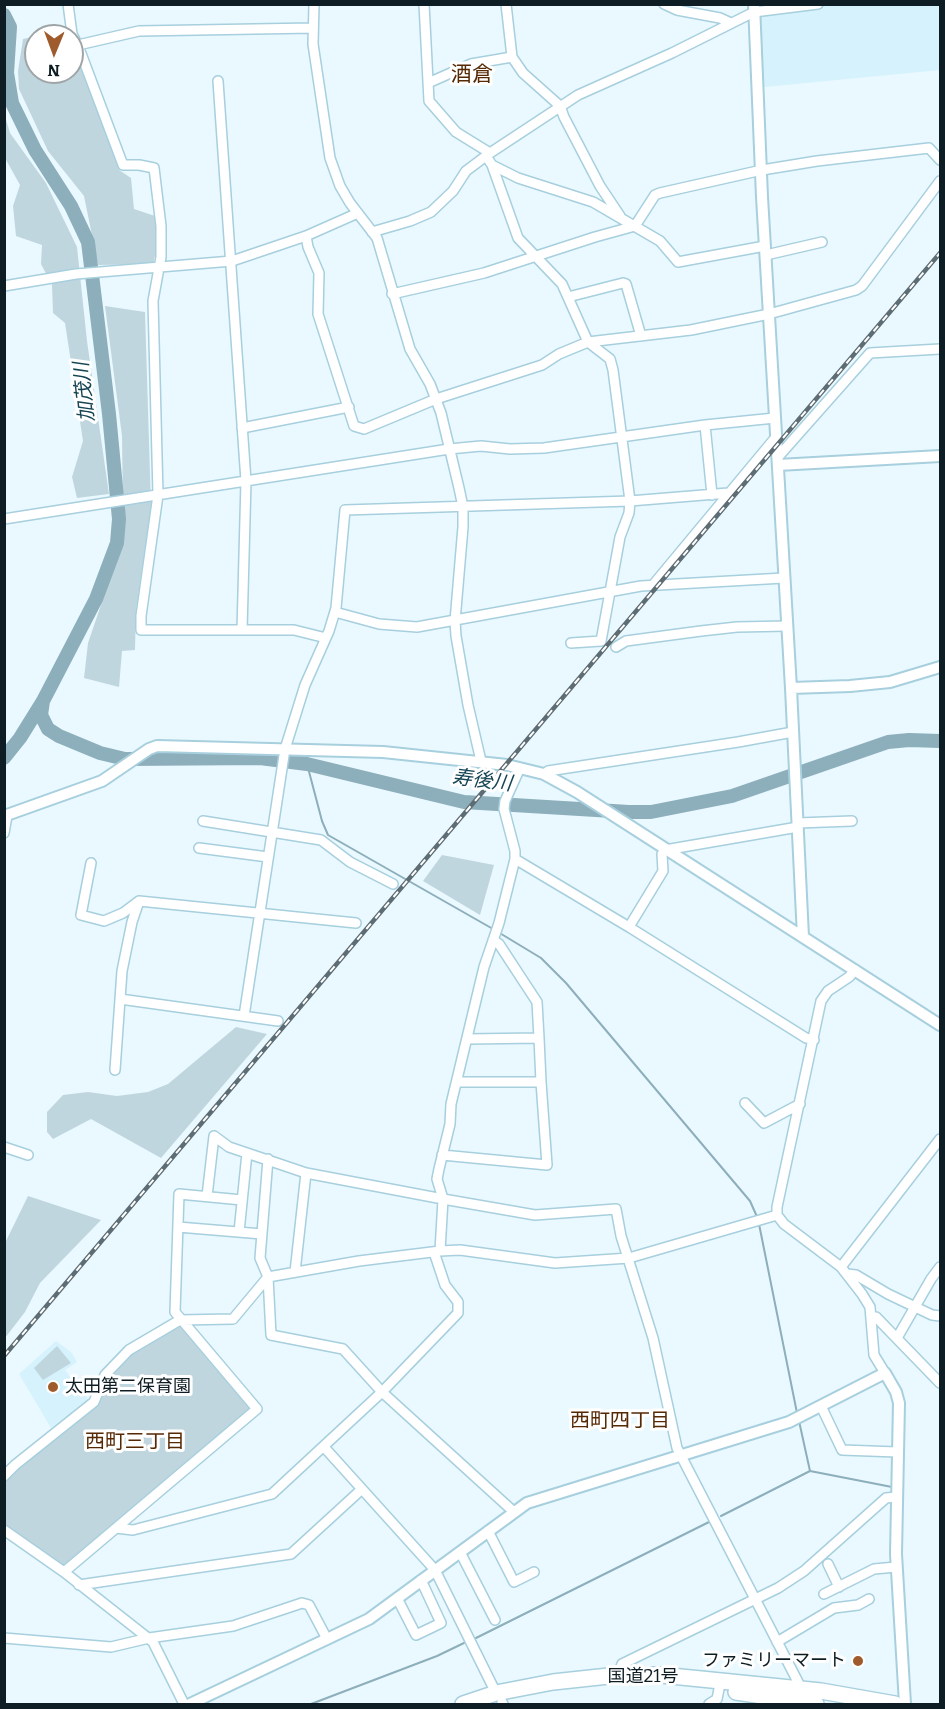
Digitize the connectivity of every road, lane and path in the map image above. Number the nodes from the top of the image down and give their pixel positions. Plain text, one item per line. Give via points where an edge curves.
1 (68, 4) edge
2 (314, 4) edge
3 (424, 4) edge
4 (506, 4) edge
5 (664, 4) edge
6 (818, 4) edge
7 (754, 8) edge
8 (731, 23) junction
9 (71, 24) edge
10 (314, 28) junction
11 (84, 44) edge
12 (512, 57) junction
13 (84, 61) edge
14 (218, 81) dead end
15 (428, 83) junction
16 (560, 106) junction
17 (488, 154) junction
18 (940, 159) edge
19 (492, 165) junction
20 (762, 170) junction
21 (940, 181) edge
22 (358, 213) junction
23 (621, 218) junction
24 (635, 226) junction
25 (372, 232) junction
26 (306, 236) junction
27 (822, 242) dead end
28 (765, 251) junction
29 (533, 256) junction
30 (232, 261) junction
31 (159, 267) junction
32 (4, 286) edge
33 (392, 294) junction
34 (568, 297) junction
35 (769, 314) junction
36 (641, 336) junction
37 (588, 342) junction
38 (940, 349) edge
39 (436, 399) junction
40 (349, 407) junction
41 (776, 418) junction
42 (705, 425) junction
43 (242, 428) junction
44 (621, 436) junction
45 (777, 436) junction
46 (449, 449) junction
47 (940, 456) edge
48 (778, 461) junction
49 (246, 481) junction
50 (728, 494) junction
51 (158, 495) junction
52 (712, 495) junction
53 (630, 501) junction
54 (463, 507) junction
55 (4, 519) edge
56 (784, 578) junction
57 (653, 585) junction
58 (609, 592) junction
59 (335, 612) junction
60 (455, 621) junction
61 (787, 626) junction
62 (242, 630) junction
63 (326, 638) junction
64 (570, 644) dead end
65 (616, 647) dead end
66 (940, 667) edge
67 (791, 688) junction
68 (793, 732) junction
69 (284, 751) junction
70 (481, 760) junction
71 (520, 768) junction
72 (544, 774) junction
73 (6, 816) edge
74 (203, 821) dead end
75 (852, 821) dead end
76 (798, 825) junction
77 (272, 831) junction
78 (4, 833) edge
79 (199, 848) dead end
80 (664, 850) junction
81 (268, 857) junction
82 (515, 859) junction
83 (91, 863) dead end
84 (393, 884) dead end
85 (139, 901) junction
86 (260, 914) junction
87 (356, 923) dead end
88 (629, 927) junction
89 (495, 934) junction
90 (803, 937) junction
91 (855, 970) junction
92 (120, 999) junction
93 (244, 1016) junction
94 (278, 1021) dead end
95 (940, 1025) edge
96 (539, 1038) junction
97 (467, 1039) junction
98 (814, 1040) junction
99 (114, 1070) dead end
100 (457, 1082) junction
101 (541, 1082) junction
102 (745, 1103) dead end
103 (800, 1104) junction
104 (940, 1139) edge
105 (4, 1147) edge
106 (246, 1153) junction
107 (28, 1155) dead end
108 (442, 1155) junction
109 (268, 1159) junction
110 (306, 1173) junction
111 (207, 1196) junction
112 (443, 1199) junction
113 (242, 1200) junction
114 (777, 1215) junction
115 (178, 1227) junction
116 (239, 1232) junction
117 (262, 1234) junction
118 (437, 1251) junction
119 (629, 1258) junction
120 (940, 1267) edge
121 (844, 1271) junction
122 (295, 1272) junction
123 (268, 1277) junction
124 (915, 1307) junction
125 (940, 1316) edge
126 (871, 1317) junction
127 (180, 1320) junction
128 (897, 1338) junction
129 (885, 1373) junction
130 (940, 1383) edge
131 (382, 1392) junction
132 (821, 1407) junction
133 (324, 1447) junction
134 (897, 1452) junction
135 (682, 1455) junction
136 (4, 1476) edge
137 (362, 1489) junction
138 (896, 1497) junction
139 (514, 1512) junction
140 (116, 1528) junction
141 (4, 1530) edge
142 (488, 1531) junction
143 (460, 1552) junction
144 (828, 1564) dead end
145 (896, 1567) junction
146 (435, 1570) junction
147 (64, 1572) junction
148 (534, 1572) dead end
149 (421, 1580) junction
150 (79, 1585) junction
151 (839, 1587) junction
152 (824, 1594) dead end
153 (397, 1598) junction
154 (755, 1599) junction
155 (869, 1599) dead end
156 (495, 1620) dead end
157 (4, 1638) edge
158 (149, 1638) junction
159 (327, 1639) junction
160 (777, 1642) junction
161 (618, 1675) junction
162 (719, 1689) junction
163 (799, 1690) junction
164 (499, 1701) edge
165 (184, 1704) edge
166 (190, 1704) edge
167 (463, 1704) edge
168 (709, 1704) edge
169 (814, 1704) edge
170 (895, 1704) edge
171 (904, 1704) edge

1 - 9 street
2 - 10 street
3 - 15 street
4 - 12 street
5 - 8 street
6 - 7 street
7 - 8 street
7 - 20 street
8 - 16 street
10 - 11 street via 139,31
10 - 22 street via 330,158 340,186
12 - 15 street via 471,64
12 - 16 street via 523,73
13 - 31 street via 123,165 154,168 161,226
14 - 30 street
15 - 17 street via 429,101 437,113
16 - 17 street
16 - 23 street via 596,179
17 - 19 street
17 - 25 street via 466,171 453,191 431,212
18 - 20 street via 929,148
19 - 23 street via 518,178 594,202
19 - 29 street via 518,238
20 - 24 street via 655,195
20 - 28 street
21 - 35 street via 862,286
22 - 25 street
22 - 26 street
23 - 24 street
24 - 28 street via 660,241 678,262
24 - 29 street
25 - 33 street
26 - 30 street
26 - 40 street via 319,273 318,314
27 - 28 street
28 - 35 street
29 - 33 street via 484,273
29 - 34 street via 562,284
30 - 31 street
30 - 43 street
31 - 32 street via 75,274
31 - 51 street via 153,301
33 - 39 street via 410,349
34 - 36 street via 626,284
34 - 37 street
35 - 36 street
35 - 41 street
36 - 37 street
37 - 39 street via 542,365
37 - 44 street via 610,359
38 - 48 street via 870,352
39 - 40 street via 364,429 354,426
39 - 46 street
40 - 43 street
41 - 42 street
41 - 45 street
42 - 44 street
42 - 52 street
43 - 49 street
44 - 46 street via 544,448
44 - 53 street
45 - 48 street
45 - 50 street
46 - 49 street
46 - 54 street
47 - 48 street
48 - 56 street
49 - 51 street
49 - 62 street
50 - 52 street
50 - 57 street
51 - 55 street
51 - 62 street via 141,630
52 - 53 street
53 - 54 street
53 - 58 street
54 - 59 street via 345,510
54 - 60 street
56 - 57 street
56 - 61 street
57 - 58 street
58 - 60 street
58 - 64 street via 601,641
59 - 60 street via 380,624 417,627
59 - 63 street
60 - 70 street
61 - 65 street via 701,631 626,641
61 - 67 street
62 - 63 street via 294,630
63 - 69 street via 305,685
66 - 67 street via 890,682
67 - 68 street
68 - 72 street
68 - 76 street
69 - 70 street via 383,752
69 - 73 street via 157,746 102,781
69 - 77 street
70 - 71 street
71 - 72 street
71 - 82 street via 504,805
72 - 80 street
73 - 78 street
74 - 77 street
75 - 76 street
76 - 80 street
76 - 90 street
77 - 81 street
77 - 84 street via 321,840 350,862
79 - 81 street
80 - 88 street via 663,871
80 - 90 street
81 - 86 street
82 - 88 street
82 - 89 street
83 - 85 street via 81,915 104,921
85 - 86 street
85 - 92 street via 124,961
86 - 87 street
86 - 93 street
88 - 98 street
89 - 96 street via 537,1002
89 - 97 street
90 - 91 street
91 - 95 street
91 - 98 street via 821,1001
92 - 93 street
92 - 99 street
93 - 94 street
96 - 97 street
96 - 101 street
97 - 100 street
98 - 103 street
100 - 101 street
100 - 108 street
101 - 108 street via 547,1165
102 - 103 street via 764,1123
103 - 114 street
104 - 121 street
105 - 107 street
106 - 109 street
106 - 111 street via 214,1136
106 - 113 street
108 - 112 street via 437,1179
109 - 110 street
109 - 117 street
110 - 112 street
110 - 122 street
111 - 113 street
111 - 115 street via 179,1194
112 - 118 street
112 - 119 street via 535,1215 616,1209
113 - 116 street
114 - 119 street
114 - 121 street
115 - 116 street
115 - 127 street via 175,1312
116 - 117 street
117 - 123 street via 260,1257
118 - 119 street via 460,1250 555,1263
118 - 122 street
118 - 131 street via 445,1285 458,1302 458,1313
119 - 135 street via 653,1338 677,1448
120 - 124 street
121 - 124 street
121 - 126 street via 870,1307
122 - 123 street
123 - 127 street via 233,1319
123 - 131 street via 271,1335 343,1349
124 - 125 street
124 - 128 street
126 - 128 street via 876,1317
126 - 129 street via 873,1355
127 - 136 street via 129,1350 105,1375 94,1401
127 - 140 street via 257,1409
128 - 130 street
129 - 132 street
129 - 134 street via 899,1403
131 - 133 street
131 - 139 street
132 - 134 street via 842,1450
132 - 135 street
133 - 137 street
133 - 140 street via 272,1494 133,1530
134 - 138 street
135 - 139 street via 540,1498
135 - 154 street
137 - 146 street
137 - 150 street via 291,1554
138 - 145 street
138 - 154 street via 886,1498 804,1571
139 - 142 street
140 - 147 street
141 - 147 street
142 - 143 street
142 - 148 street via 514,1582
143 - 146 street
143 - 156 street
144 - 151 street
145 - 151 street via 874,1569
145 - 171 street
146 - 149 street
146 - 164 street
147 - 150 street
149 - 153 street
149 - 153 street via 441,1623 416,1635
150 - 158 street
151 - 152 street
153 - 159 street via 369,1618
154 - 160 street
154 - 161 street via 622,1664
155 - 160 street via 858,1605 834,1608
157 - 158 street via 111,1647
158 - 159 street via 233,1626 302,1603 309,1605
158 - 165 street
159 - 166 street
160 - 163 street
161 - 163 highway, 国道21号 via 662,1675
161 - 164 highway, 国道21号 via 553,1682
162 - 164 highway, 国道21号 via 618,1684
162 - 168 street via 717,1699
162 - 169 highway, 国道21号
163 - 170 highway, 国道21号
164 - 167 highway, 国道21号

